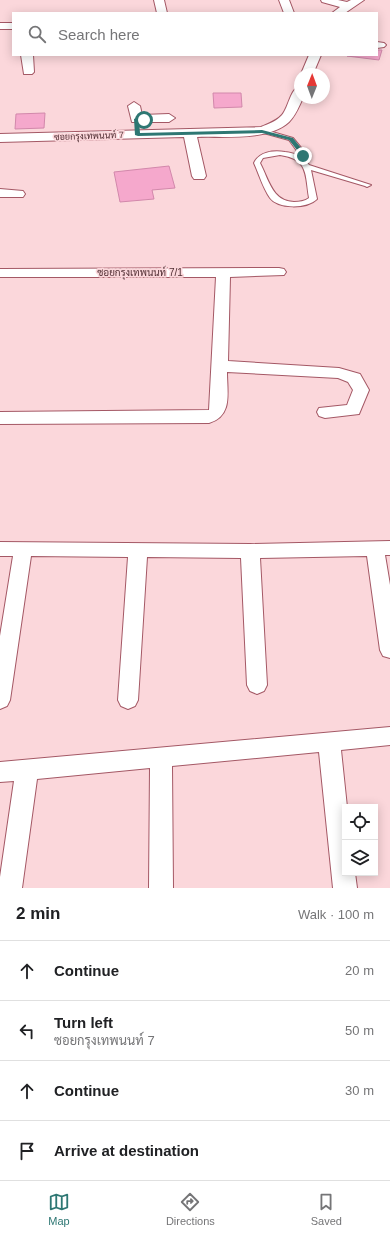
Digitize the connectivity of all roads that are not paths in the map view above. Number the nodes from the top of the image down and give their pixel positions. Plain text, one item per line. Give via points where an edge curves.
1 (159, 0) edge
2 (284, 0) edge
3 (326, 0) edge
4 (360, 0) edge
5 (348, 6) junction
6 (162, 12) edge
7 (289, 12) edge
8 (338, 12) edge
9 (0, 26) edge
10 (12, 26) edge
11 (27, 56) edge
12 (315, 56) edge
13 (310, 68) edge
14 (28, 72) dead end
15 (294, 104) edge
16 (134, 106) dead end
17 (169, 118) dead end
18 (136, 119) junction
19 (262, 131) junction
20 (190, 133) junction
21 (138, 135) junction
22 (0, 138) edge
23 (301, 159) junction
24 (307, 166) junction
25 (198, 176) dead end
26 (367, 185) dead end
27 (0, 193) edge
28 (18, 194) dead end
29 (223, 272) junction
30 (279, 272) dead end
31 (0, 273) edge
32 (219, 366) junction
33 (325, 412) dead end
34 (0, 418) edge
35 (382, 548) edge
36 (0, 549) edge
37 (138, 549) junction
38 (23, 550) junction
39 (250, 551) junction
40 (390, 650) edge
41 (3, 657) edge
42 (257, 685) dead end
43 (0, 700) edge
44 (128, 700) dead end
45 (390, 736) edge
46 (329, 742) junction
47 (161, 758) junction
48 (27, 769) junction
49 (0, 772) edge
50 (10, 888) edge
51 (161, 888) edge
52 (345, 888) edge

1 - 6 street
2 - 7 street
3 - 5 street
4 - 5 street
5 - 8 street
9 - 10 street
11 - 14 street
12 - 13 street
15 - 19 street, ซอยกรุงเทพนนท์ 7 via 289,116 278,126
16 - 18 street
17 - 18 street
18 - 21 street
19 - 20 street, ซอยกรุงเทพนนท์ 7
19 - 23 lane via 294,141 304,154
20 - 21 street, ซอยกรุงเทพนนท์ 7
20 - 25 street
21 - 22 street, ซอยกรุงเทพนนท์ 7
23 - 24 lane
23 - 24 lane via 284,153 260,157 257,163 272,197 282,202 310,202 313,199
24 - 26 lane
27 - 28 street
29 - 30 street, ซอยกรุงเทพนนท์ 7/1
29 - 31 street, ซอยกรุงเทพนนท์ 7/1
29 - 32 street
32 - 33 street via 339,373 354,378 361,390 353,410
32 - 34 street via 218,410 209,417
35 - 39 street
35 - 40 street
36 - 38 street
37 - 38 street
37 - 39 street
37 - 44 street
38 - 41 street
39 - 42 street
41 - 43 street
45 - 46 street
46 - 47 street
46 - 52 street
47 - 48 street
47 - 51 street
48 - 49 street
48 - 50 street

